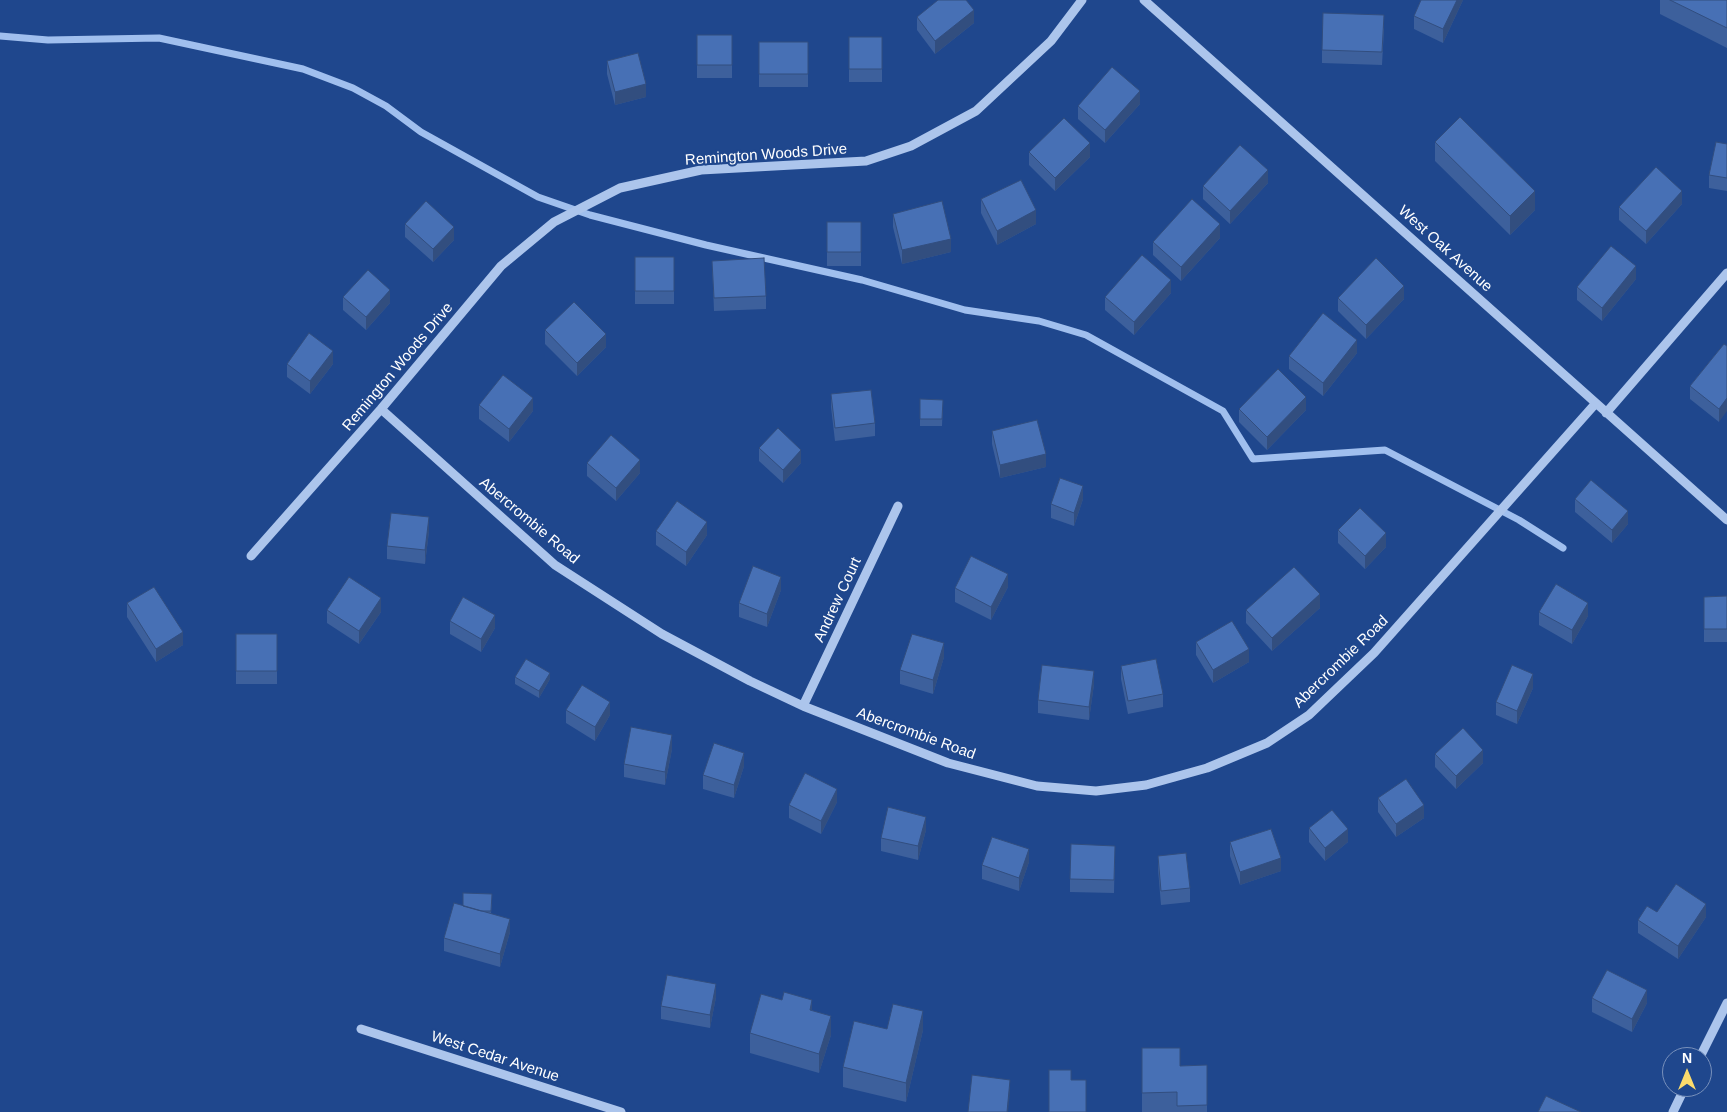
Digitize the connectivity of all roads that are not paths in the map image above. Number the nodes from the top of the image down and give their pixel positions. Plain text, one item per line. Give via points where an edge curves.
1 (1082, 0) edge
2 (1144, 0) edge
3 (1727, 273) edge
4 (1596, 403) junction
5 (381, 410) junction
6 (1606, 413) junction
7 (898, 506) dead end
8 (1727, 520) edge
9 (251, 556) dead end
10 (803, 706) junction
11 (1727, 1003) edge
12 (361, 1029) dead end
13 (1705, 1047) edge
14 (1680, 1097) edge
15 (621, 1112) edge
16 (1672, 1112) edge

1 - 5 street, Remington Woods Drive via 1051,41 976,111 911,146 866,161 701,170 620,188 554,222 501,266
2 - 4 street, West Oak Avenue
3 - 6 street
4 - 6 street, West Oak Avenue
4 - 10 street, Abercrombie Road via 1374,653 1309,715 1267,743 1207,768 1146,785 1096,791 1037,786 948,763
5 - 9 street, Remington Woods Drive
5 - 10 street, Abercrombie Road via 555,565 662,634
6 - 8 street, West Oak Avenue
7 - 10 street, Andrew Court
11 - 13 street
12 - 15 street, West Cedar Avenue
14 - 16 street

